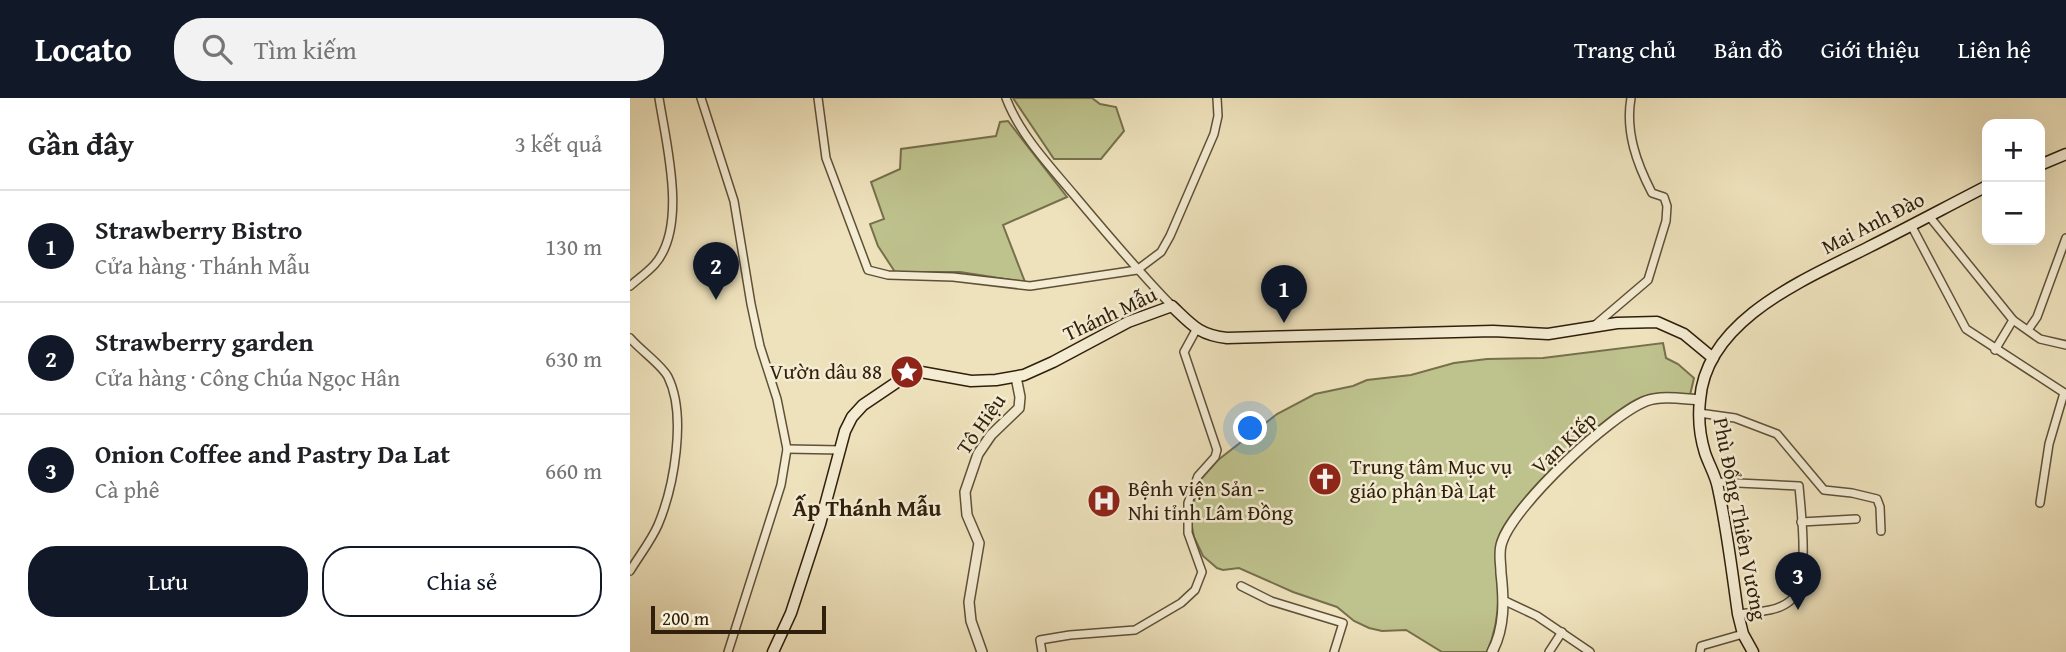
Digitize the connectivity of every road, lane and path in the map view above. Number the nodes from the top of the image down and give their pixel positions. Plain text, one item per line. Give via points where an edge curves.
1 (659, 98) edge
2 (701, 98) edge
3 (818, 98) edge
4 (1006, 98) edge
5 (1217, 98) edge
6 (1631, 98) edge
7 (2066, 154) edge
8 (2045, 162) edge
9 (1982, 189) edge
10 (1929, 216) junction
11 (1911, 225) junction
12 (2066, 238) edge
13 (2063, 253) edge
14 (1138, 270) junction
15 (630, 286) edge
16 (1778, 296) joint
17 (1172, 306) junction
18 (2013, 320) junction
19 (1593, 326) junction
20 (1196, 330) junction
21 (2028, 330) junction
22 (630, 338) edge
23 (2066, 345) edge
24 (1995, 350) junction
25 (1713, 358) junction
26 (1016, 377) junction
27 (2065, 393) edge
28 (1700, 400) junction
29 (1699, 413) junction
30 (787, 449) junction
31 (841, 450) junction
32 (1717, 482) junction
33 (2040, 503) dead end
34 (1856, 519) dead end
35 (1801, 522) junction
36 (1881, 531) dead end
37 (630, 571) edge
38 (1241, 586) dead end
39 (1503, 600) junction
40 (1738, 614) junction
41 (1562, 632) junction
42 (1744, 634) junction
43 (728, 652) edge
44 (773, 652) edge
45 (982, 652) edge
46 (1042, 652) edge
47 (1334, 652) edge
48 (1492, 652) edge
49 (1549, 652) edge
50 (1590, 652) edge
51 (1700, 652) edge
52 (1753, 652) edge

1 - 15 street via 670,168 670,235 656,263
2 - 30 street via 734,201 751,304
3 - 14 street via 827,158 868,270 1030,286
4 - 14 street via 1035,146
5 - 14 street via 1214,134 1170,236 1161,252
6 - 19 street via 1638,164 1652,193 1664,197 1666,221 1648,280
7 - 8 main road
9 - 10 main road, Mai Anh Đào
10 - 11 main road, Mai Anh Đào
10 - 18 street
11 - 16 main road, Mai Anh Đào
11 - 24 street via 1966,329
12 - 13 street
13 - 21 street
14 - 17 street
16 - 25 main road, Phù Đổng Thiên Vương via 1727,336
17 - 20 main road, Thánh Mẫu
17 - 26 main road, Thánh Mẫu
18 - 21 street
18 - 24 street
19 - 20 main road via 1548,334 1493,331 1254,338 1210,336
19 - 25 main road via 1657,322 1684,334
20 - 46 street via 1184,352 1217,450 1198,476 1188,503 1188,533 1201,566 1201,579 1187,598 1135,630 1040,640
21 - 23 street via 2040,339
22 - 37 street via 667,375 675,397 677,463 658,525
24 - 27 street
25 - 28 main road, Phù Đổng Thiên Vương
26 - 31 main road, Thánh Mẫu via 971,381 928,372 908,375 852,417
26 - 45 street, Tô Hiệu via 1018,408 978,454 965,492 967,515 979,543 969,601
27 - 33 street via 2049,444
28 - 29 main road, Phù Đổng Thiên Vương
28 - 39 street, Vạn Kiếp via 1657,399 1632,408 1544,486 1513,521 1502,542
29 - 32 main road, Phù Đổng Thiên Vương via 1705,453
29 - 36 street via 1735,418 1777,434 1825,489 1877,499
30 - 31 street
30 - 43 street via 781,485
31 - 44 main road, Thánh Mẫu via 791,613
32 - 35 street via 1799,486
32 - 40 main road, Phù Đổng Thiên Vương
34 - 35 street
35 - 40 street via 1800,588 1791,601 1778,607
38 - 47 street via 1271,601 1343,623
39 - 41 street
39 - 48 street, Vạn Kiếp via 1501,629
40 - 42 main road, Phù Đổng Thiên Vương
41 - 49 street
41 - 50 street
42 - 51 street via 1700,646
42 - 52 main road, Phù Đổng Thiên Vương

